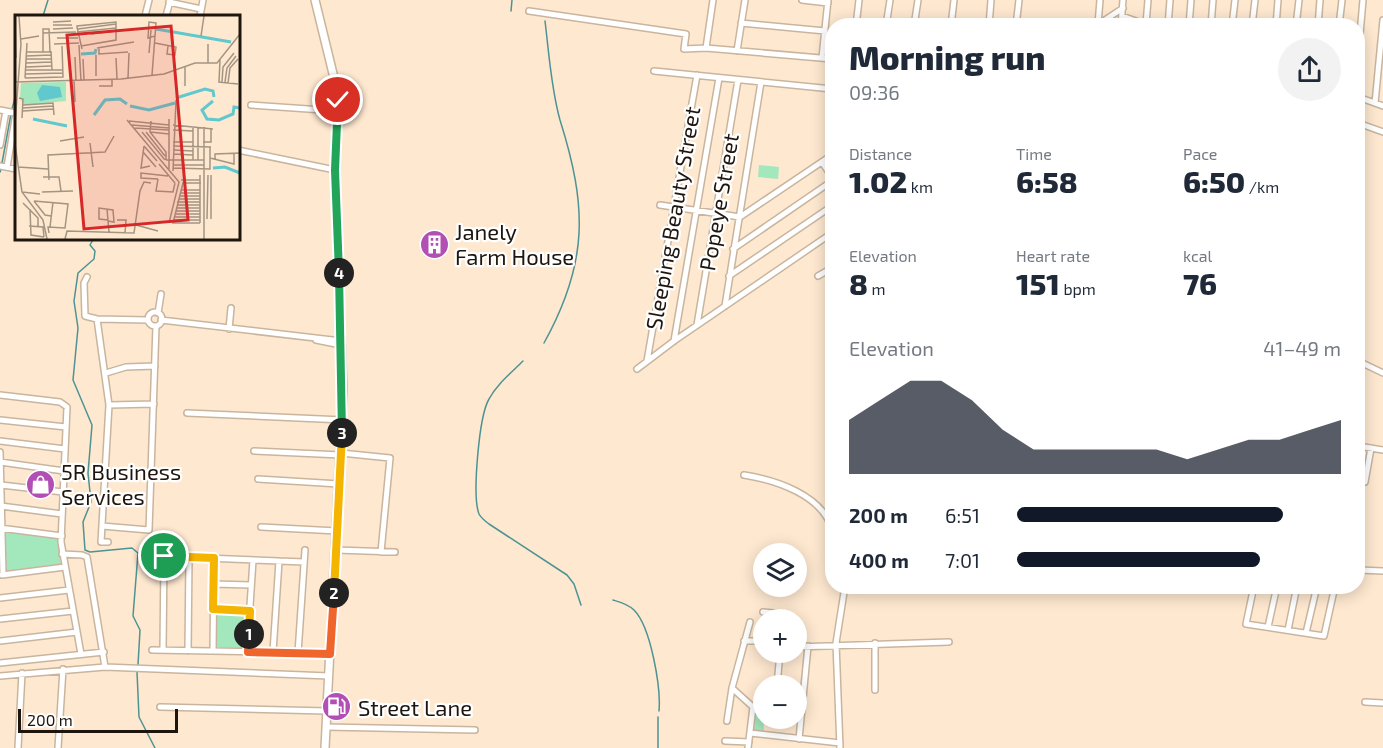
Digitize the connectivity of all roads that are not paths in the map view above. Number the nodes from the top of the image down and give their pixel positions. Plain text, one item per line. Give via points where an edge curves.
1 (149, 0) edge
2 (203, 0) edge
3 (315, 0) edge
4 (713, 0) edge
5 (745, 0) edge
6 (802, 0) edge
7 (859, 0) edge
8 (890, 0) edge
9 (918, 0) edge
10 (954, 0) edge
11 (992, 0) edge
12 (1019, 0) edge
13 (1100, 0) edge
14 (1123, 0) edge
15 (1148, 0) edge
16 (1170, 0) edge
17 (1191, 0) edge
18 (1213, 0) edge
19 (1234, 0) edge
20 (1254, 0) edge
21 (1278, 0) edge
22 (1299, 0) edge
23 (1320, 0) edge
24 (1342, 0) edge
25 (1363, 0) edge
26 (170, 1) edge
27 (828, 1) edge
28 (1123, 8) junction
29 (201, 9) junction
30 (529, 11) dead end
31 (146, 15) edge
32 (200, 15) edge
33 (1122, 16) joint
34 (826, 18) edge
35 (856, 18) edge
36 (887, 18) edge
37 (915, 18) edge
38 (952, 18) edge
39 (989, 18) edge
40 (1017, 18) edge
41 (1098, 18) edge
42 (1108, 18) edge
43 (1128, 18) edge
44 (1148, 18) edge
45 (1169, 18) edge
46 (1190, 18) edge
47 (1212, 18) edge
48 (1233, 18) edge
49 (1253, 18) edge
50 (1277, 18) edge
51 (1297, 18) edge
52 (1319, 18) edge
53 (1340, 18) edge
54 (1361, 18) edge
55 (1383, 20) edge
56 (741, 23) junction
57 (825, 31) joint
58 (705, 48) junction
59 (736, 51) junction
60 (822, 58) junction
61 (825, 58) edge
62 (654, 71) dead end
63 (697, 75) junction
64 (718, 78) junction
65 (738, 80) junction
66 (761, 82) junction
67 (825, 88) edge
68 (1365, 99) edge
69 (1375, 103) junction
70 (251, 105) dead end
71 (1383, 106) edge
72 (3, 111) edge
73 (337, 111) junction
74 (15, 124) edge
75 (1365, 126) edge
76 (1383, 132) edge
77 (0, 145) edge
78 (13, 146) edge
79 (240, 150) edge
80 (825, 160) edge
81 (822, 162) junction
82 (0, 166) edge
83 (7, 167) junction
84 (825, 167) edge
85 (15, 169) edge
86 (335, 170) junction
87 (825, 184) edge
88 (660, 205) dead end
89 (673, 207) junction
90 (696, 211) junction
91 (825, 211) edge
92 (715, 214) junction
93 (737, 218) junction
94 (825, 238) edge
95 (733, 249) junction
96 (825, 272) edge
97 (729, 276) junction
98 (818, 276) dead end
99 (87, 278) dead end
100 (161, 294) dead end
101 (725, 306) junction
102 (231, 308) dead end
103 (158, 313) junction
104 (97, 319) junction
105 (148, 320) junction
106 (161, 320) junction
107 (697, 325) junction
108 (156, 326) junction
109 (229, 329) junction
110 (674, 341) junction
111 (341, 343) junction
112 (647, 361) junction
113 (1365, 364) edge
114 (155, 366) junction
115 (637, 369) dead end
116 (106, 373) junction
117 (1383, 373) edge
118 (0, 395) edge
119 (154, 404) junction
120 (109, 405) junction
121 (187, 413) dead end
122 (0, 420) edge
123 (343, 420) junction
124 (66, 427) junction
125 (0, 441) edge
126 (1365, 447) edge
127 (1371, 448) junction
128 (65, 449) junction
129 (1383, 450) edge
130 (254, 451) dead end
131 (0, 452) edge
132 (341, 454) junction
133 (0, 462) edge
134 (64, 471) junction
135 (744, 475) dead end
136 (258, 479) dead end
137 (1365, 482) dead end
138 (1, 484) edge
139 (339, 484) junction
140 (63, 492) junction
141 (1, 506) edge
142 (63, 514) junction
143 (825, 514) edge
144 (102, 526) junction
145 (261, 527) dead end
146 (1, 528) edge
147 (337, 531) junction
148 (62, 536) junction
149 (108, 542) dead end
150 (305, 550) dead end
151 (336, 550) junction
152 (381, 552) junction
153 (395, 552) dead end
154 (63, 554) junction
155 (154, 556) dead end
156 (164, 556) junction
157 (189, 557) junction
158 (214, 558) junction
159 (253, 560) junction
160 (279, 561) junction
161 (304, 562) junction
162 (65, 567) junction
163 (1365, 570) edge
164 (1383, 571) edge
165 (2, 574) edge
166 (214, 584) junction
167 (251, 585) junction
168 (69, 590) junction
169 (844, 594) edge
170 (1252, 594) edge
171 (1275, 594) edge
172 (1295, 594) edge
173 (1315, 594) edge
174 (1333, 594) edge
175 (0, 598) edge
176 (213, 609) junction
177 (73, 611) junction
178 (250, 611) junction
179 (0, 619) edge
180 (750, 622) dead end
181 (1268, 627) junction
182 (1288, 630) junction
183 (77, 632) junction
184 (1306, 633) junction
185 (0, 641) edge
186 (744, 641) junction
187 (753, 641) edge
188 (949, 642) dead end
189 (836, 643) junction
190 (875, 643) junction
191 (808, 646) joint
192 (152, 650) dead end
193 (163, 650) junction
194 (188, 651) junction
195 (213, 651) junction
196 (104, 652) junction
197 (248, 652) junction
198 (273, 652) junction
199 (298, 653) junction
200 (81, 654) junction
201 (330, 654) junction
202 (0, 663) edge
203 (105, 667) junction
204 (63, 669) junction
205 (22, 673) junction
206 (0, 676) edge
207 (329, 676) junction
208 (732, 688) junction
209 (875, 690) dead end
210 (1365, 702) dead end
211 (1383, 703) edge
212 (160, 707) dead end
213 (327, 711) junction
214 (727, 721) dead end
215 (326, 727) junction
216 (475, 730) dead end
217 (750, 733) junction
218 (799, 739) junction
219 (725, 741) dead end
220 (748, 745) edge
221 (840, 746) edge
222 (18, 748) edge
223 (58, 748) edge
224 (325, 748) edge

1 - 31 street
2 - 29 street
3 - 73 street via 334,70
4 - 58 street
5 - 56 street
6 - 27 street
7 - 35 street
8 - 36 street
9 - 37 street
10 - 38 street
11 - 39 street
12 - 40 street
13 - 41 street
14 - 28 street
15 - 44 street
16 - 45 street
17 - 46 street
18 - 47 street
19 - 48 street
20 - 49 street
21 - 50 street
22 - 51 street
23 - 52 street
24 - 53 street
25 - 54 street
26 - 29 street
27 - 34 street
28 - 33 street
28 - 42 street
29 - 32 street
30 - 58 street via 686,34 684,49
33 - 43 street
55 - 69 street
56 - 57 street
56 - 59 street
57 - 60 street
58 - 59 street
59 - 60 street
60 - 61 street
62 - 63 street
63 - 64 street
63 - 89 street, Sleeping Beauty Street
64 - 65 street
64 - 90 street
65 - 66 street
65 - 92 street, Popeye Street
66 - 67 street
66 - 93 street, Popeye Street
68 - 69 street
69 - 71 street
70 - 73 street
72 - 77 street
73 - 86 street
74 - 78 street
75 - 76 street
78 - 83 street
79 - 86 street
80 - 81 street
81 - 84 street
81 - 93 street
82 - 83 street
83 - 85 street
86 - 111 street
87 - 95 street
88 - 89 street
89 - 90 street
89 - 112 street, Sleeping Beauty Street
90 - 92 street
90 - 110 street
91 - 97 street
92 - 93 street
92 - 107 street, Popeye Street
93 - 95 street, Popeye Street
94 - 101 street
95 - 97 street, Popeye Street
96 - 98 street
97 - 101 street, Popeye Street
99 - 104 street via 84,314
100 - 103 street
101 - 107 street
102 - 109 street
103 - 105 street via 150,314
103 - 106 street
104 - 105 street
104 - 116 street
105 - 108 street
106 - 108 street
106 - 109 street
107 - 110 street
108 - 114 street
109 - 111 street
110 - 112 street
111 - 123 street
112 - 115 street
113 - 117 street
114 - 116 street
114 - 119 street
116 - 120 street
118 - 124 street via 66,404
119 - 120 street
119 - 144 street via 150,530
120 - 144 street
121 - 123 street
122 - 124 street
123 - 132 street
124 - 128 street
125 - 128 street
126 - 127 street
127 - 129 street
127 - 137 street
128 - 134 street
130 - 132 street
131 - 133 street
132 - 139 street
132 - 152 street via 390,458
133 - 134 street
133 - 138 street
134 - 140 street
135 - 143 street via 777,482
136 - 139 street
138 - 140 street
138 - 141 street
139 - 147 street
140 - 142 street
141 - 142 street
141 - 146 street
142 - 148 street
144 - 149 street via 101,542
145 - 147 street
146 - 148 street
146 - 165 street
147 - 151 street
148 - 154 street
150 - 161 street
151 - 152 street
151 - 201 street
152 - 153 street
154 - 162 street
154 - 196 street via 87,557
155 - 156 street
156 - 157 street
156 - 193 street
157 - 158 street
157 - 194 street
158 - 159 street
158 - 166 street
159 - 160 street
159 - 167 street
160 - 161 street
160 - 198 street
161 - 199 street
162 - 165 street
162 - 168 street
163 - 164 street
166 - 167 street
166 - 176 street
167 - 178 street
168 - 175 street
168 - 177 street
169 - 189 street
170 - 181 street via 1246,624
171 - 181 street
172 - 182 street
173 - 184 street
174 - 184 street via 1324,636
176 - 178 street
176 - 195 street
177 - 179 street
177 - 183 street
178 - 197 street
180 - 186 street
181 - 182 street
182 - 184 street
183 - 185 street
183 - 200 street
186 - 187 street
186 - 208 street
188 - 190 street
189 - 190 street
189 - 191 street
189 - 221 street
190 - 209 street
191 - 218 street
192 - 193 street
193 - 194 street
194 - 195 street
195 - 197 street
196 - 200 street
196 - 203 street
197 - 198 street
198 - 199 street
199 - 201 street
200 - 202 street
201 - 207 street
203 - 204 street
203 - 207 street
204 - 205 street
204 - 223 street
205 - 206 street
205 - 222 street
207 - 213 street
208 - 214 street
208 - 217 street via 753,707
210 - 211 street
212 - 213 street
213 - 215 street
215 - 216 street
215 - 224 street
217 - 218 street
217 - 220 street
218 - 221 street
219 - 220 street

